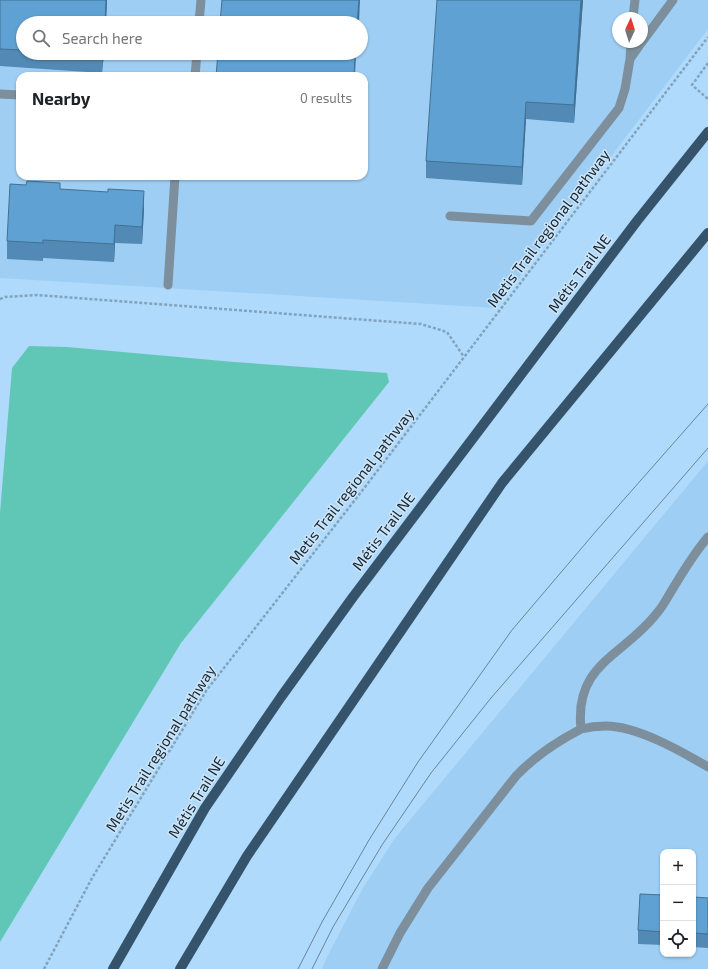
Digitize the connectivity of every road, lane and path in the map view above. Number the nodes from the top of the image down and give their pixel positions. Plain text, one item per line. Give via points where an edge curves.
1 (201, 0) edge
2 (635, 0) edge
3 (673, 0) edge
4 (634, 12) edge
5 (200, 16) edge
6 (648, 34) edge
7 (708, 37) edge
8 (631, 48) edge
9 (638, 48) edge
10 (630, 59) junction
11 (196, 60) edge
12 (708, 64) edge
13 (195, 72) edge
14 (0, 94) edge
15 (16, 95) edge
16 (708, 99) edge
17 (708, 132) edge
18 (175, 180) edge
19 (450, 216) dead end
20 (708, 233) edge
21 (168, 285) dead end
22 (0, 299) edge
23 (464, 356) junction
24 (708, 537) edge
25 (581, 729) junction
26 (708, 768) edge
27 (44, 969) edge
28 (112, 969) edge
29 (180, 969) edge
30 (382, 969) edge

1 - 5 lane
2 - 4 lane
3 - 6 lane
7 - 23 path, Metis Trail regional pathway
8 - 10 lane
9 - 10 lane
10 - 19 lane via 619,108 531,221
11 - 13 lane
12 - 16 path via 692,85
14 - 15 lane
17 - 28 main road, Métis Trail NE via 632,227 353,597 281,697 205,808
18 - 21 lane
20 - 29 main road via 502,483 247,856
22 - 23 path via 37,294 421,324 447,332
23 - 27 path, Metis Trail regional pathway via 206,692 92,878
24 - 25 lane via 658,613 594,673 581,701
25 - 26 lane via 607,726 625,728 692,757
25 - 30 lane via 545,749 516,776 428,888 400,933

